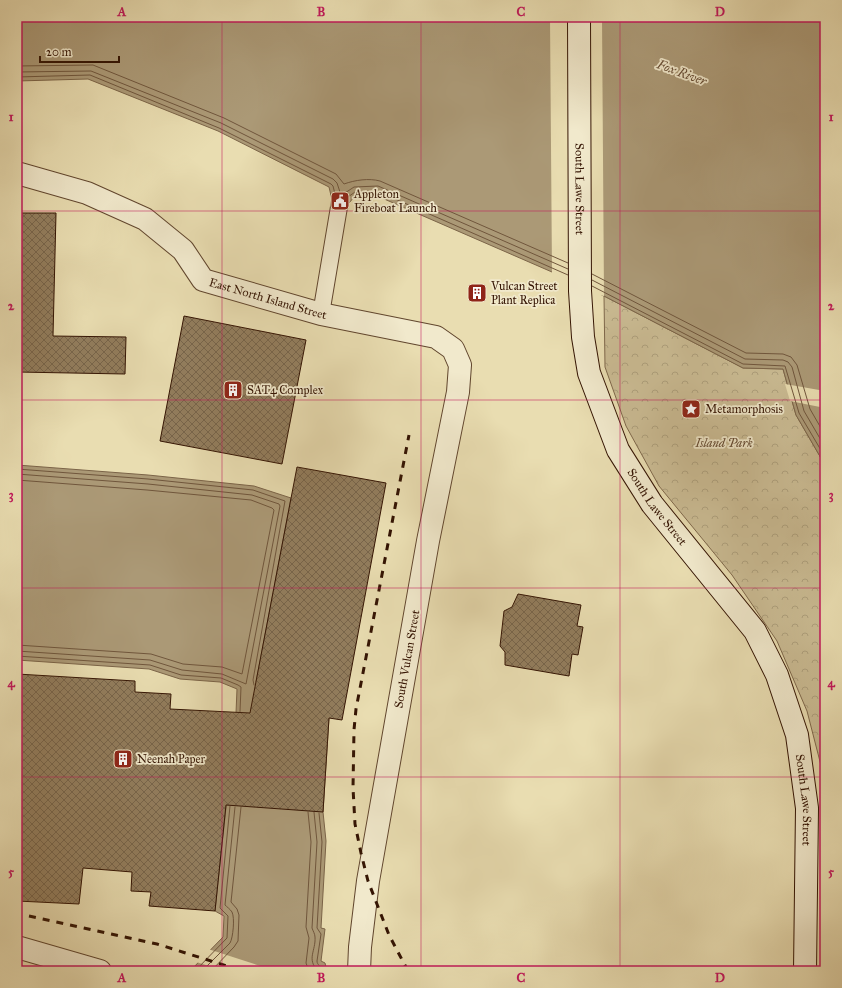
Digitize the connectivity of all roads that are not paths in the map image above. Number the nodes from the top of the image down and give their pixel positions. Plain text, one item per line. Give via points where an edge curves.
1 (579, 17) edge
2 (17, 173) edge
3 (340, 201) dead end
4 (321, 314) junction
5 (453, 350) joint
6 (17, 947) edge
7 (100, 971) edge
8 (359, 971) edge
9 (805, 971) edge

1 - 9 street, South Lawe Street via 580,291 583,337 589,373 618,450 652,504 755,631 777,675 797,735 807,808
2 - 4 street, East North Island Street via 87,193 145,219 183,250 203,280
3 - 4 lane
4 - 5 street, East North Island Street via 436,337
5 - 8 street, South Vulcan Street via 460,365 458,392 428,541 368,881
6 - 7 street

